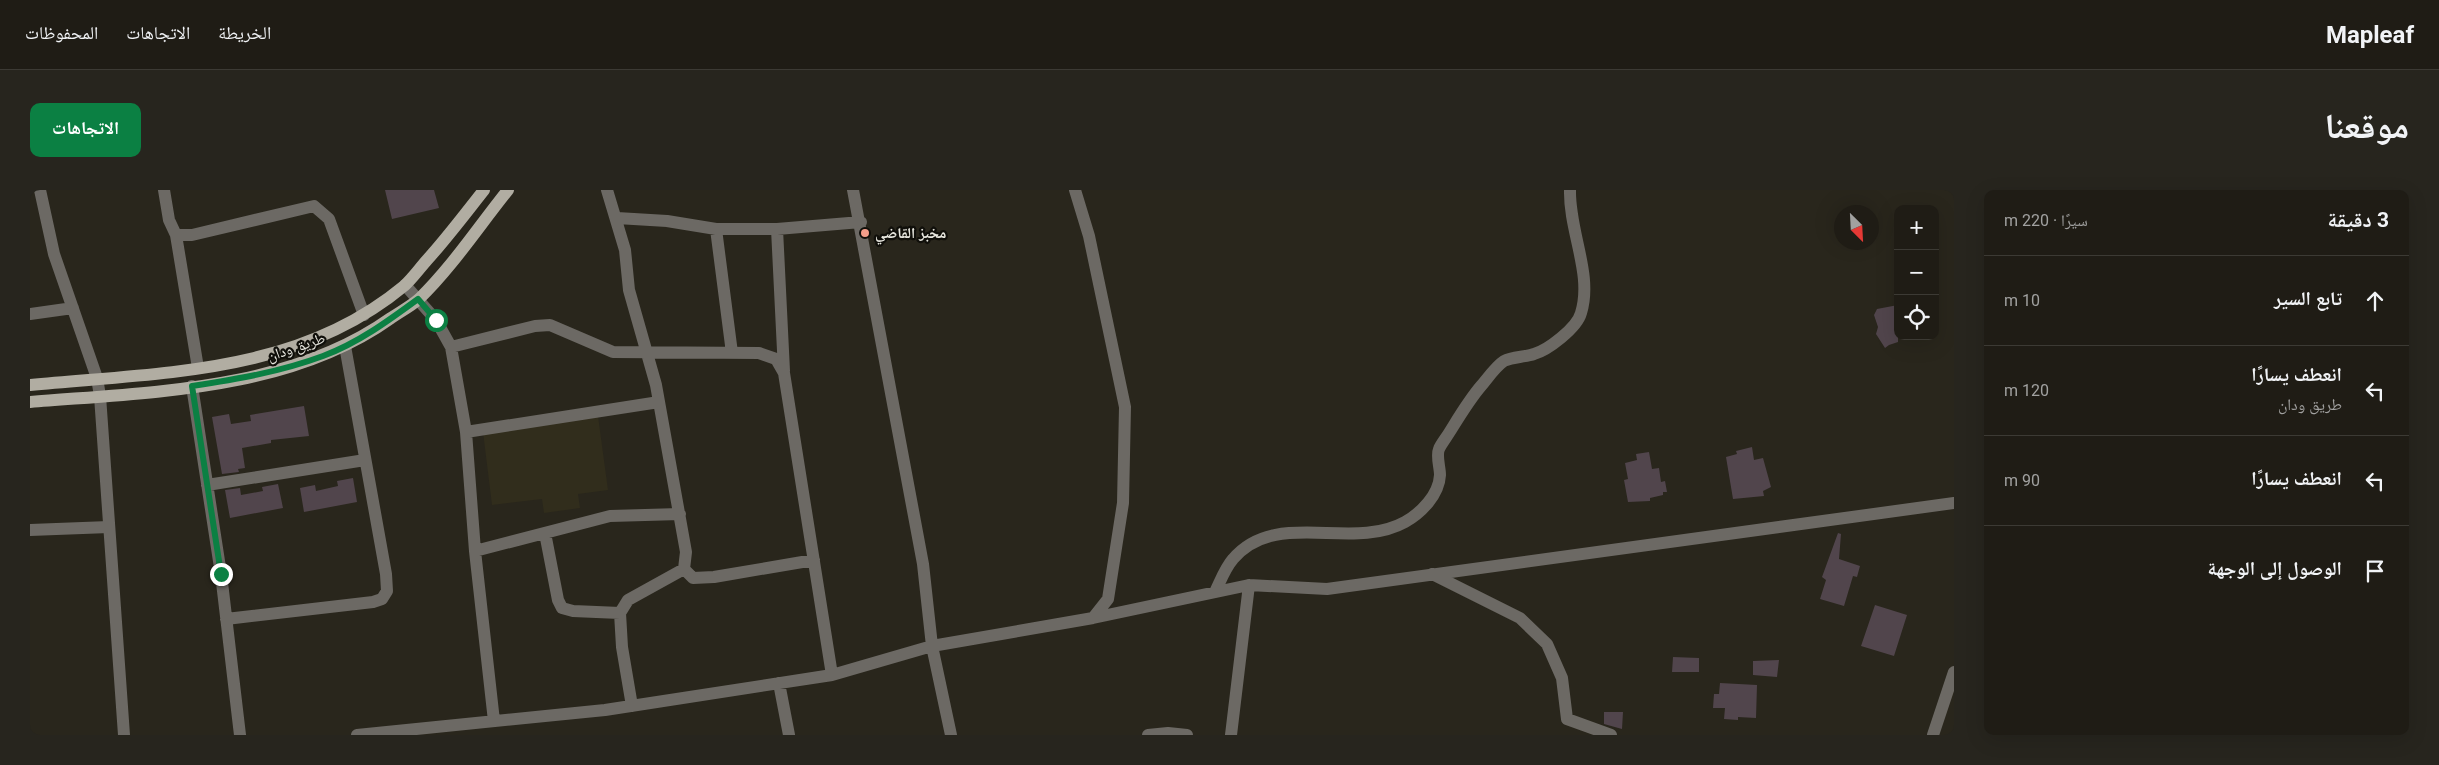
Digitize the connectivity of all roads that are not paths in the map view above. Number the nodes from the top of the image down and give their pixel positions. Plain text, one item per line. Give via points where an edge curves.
1 (40, 190) edge
2 (164, 190) edge
3 (484, 190) edge
4 (508, 190) edge
5 (607, 190) edge
6 (853, 190) edge
7 (1075, 190) edge
8 (1570, 190) edge
9 (616, 218) junction
10 (860, 222) junction
11 (716, 229) junction
12 (777, 229) junction
13 (176, 235) junction
14 (405, 285) junction
15 (418, 299) junction
16 (73, 308) junction
17 (30, 314) edge
18 (364, 315) junction
19 (345, 346) junction
20 (451, 347) junction
21 (646, 352) junction
22 (732, 353) junction
23 (198, 368) junction
24 (784, 373) junction
25 (97, 378) junction
26 (30, 385) edge
27 (192, 386) junction
28 (100, 396) junction
29 (30, 402) edge
30 (659, 402) junction
31 (466, 432) junction
32 (365, 460) junction
33 (207, 485) junction
34 (1954, 503) edge
35 (680, 514) junction
36 (109, 527) junction
37 (30, 530) edge
38 (544, 533) junction
39 (475, 551) junction
40 (814, 560) junction
41 (684, 570) junction
42 (1432, 574) junction
43 (1248, 585) junction
44 (1215, 592) junction
45 (620, 614) junction
46 (1094, 618) junction
47 (226, 619) junction
48 (932, 646) junction
49 (1954, 672) edge
50 (832, 674) junction
51 (779, 683) junction
52 (632, 706) junction
53 (494, 721) junction
54 (471, 729) edge
55 (390, 733) edge
56 (124, 735) edge
57 (240, 735) edge
58 (357, 735) edge
59 (789, 735) edge
60 (951, 735) edge
61 (1148, 735) edge
62 (1187, 735) edge
63 (1231, 735) edge
64 (1611, 735) edge
65 (1933, 735) edge

1 - 16 street via 54,254
2 - 13 street via 168,220
3 - 14 main road, طريق ودان
4 - 15 main road, طريق ودان
5 - 9 street
6 - 10 street
7 - 46 street via 1089,236 1125,407 1124,503 1108,599
8 - 44 street via 1569,211 1585,291 1581,315 1566,335 1537,354 1504,361 1480,386 1438,450 1440,477 1436,490 1424,507 1405,522 1384,531 1278,533 1256,540 1232,559
9 - 11 street via 667,221
9 - 21 street
10 - 12 street
10 - 48 street via 923,564
11 - 12 street
11 - 22 street
12 - 24 street
13 - 18 street via 192,235 314,206 329,219
13 - 23 street
14 - 15 street
14 - 18 main road, طريق ودان
15 - 19 main road, طريق ودان
15 - 20 street via 436,320
16 - 17 street
16 - 25 street
18 - 23 main road, طريق ودان via 316,340 260,358
19 - 27 main road, طريق ودان via 263,375
19 - 32 street
20 - 21 street via 550,325 613,352
20 - 31 street
21 - 22 street
21 - 30 street
22 - 24 street via 759,353 776,359
23 - 25 main road, طريق ودان
24 - 40 street
25 - 26 main road, طريق ودان
25 - 28 street
27 - 28 main road, طريق ودان
27 - 33 street
28 - 29 main road, طريق ودان
28 - 36 street
30 - 31 street
30 - 35 street
31 - 39 street
32 - 33 street
32 - 47 street via 386,574 387,591 382,599
33 - 47 street
34 - 42 street
35 - 38 street via 610,516
35 - 41 street via 686,552
36 - 37 street
36 - 56 street
38 - 39 street
38 - 45 street via 562,608
39 - 53 street
40 - 41 street via 714,577 693,578
40 - 50 street
41 - 45 street via 628,600
42 - 43 street via 1328,589
42 - 64 street via 1520,618 1547,644 1562,678 1567,719
43 - 44 street
43 - 63 street
44 - 46 street
45 - 52 street
46 - 48 street
47 - 57 street
48 - 50 street
48 - 60 street
49 - 65 street
50 - 51 street
51 - 52 street
51 - 59 street
52 - 53 street
53 - 54 street
54 - 55 street
55 - 58 street
61 - 62 street

